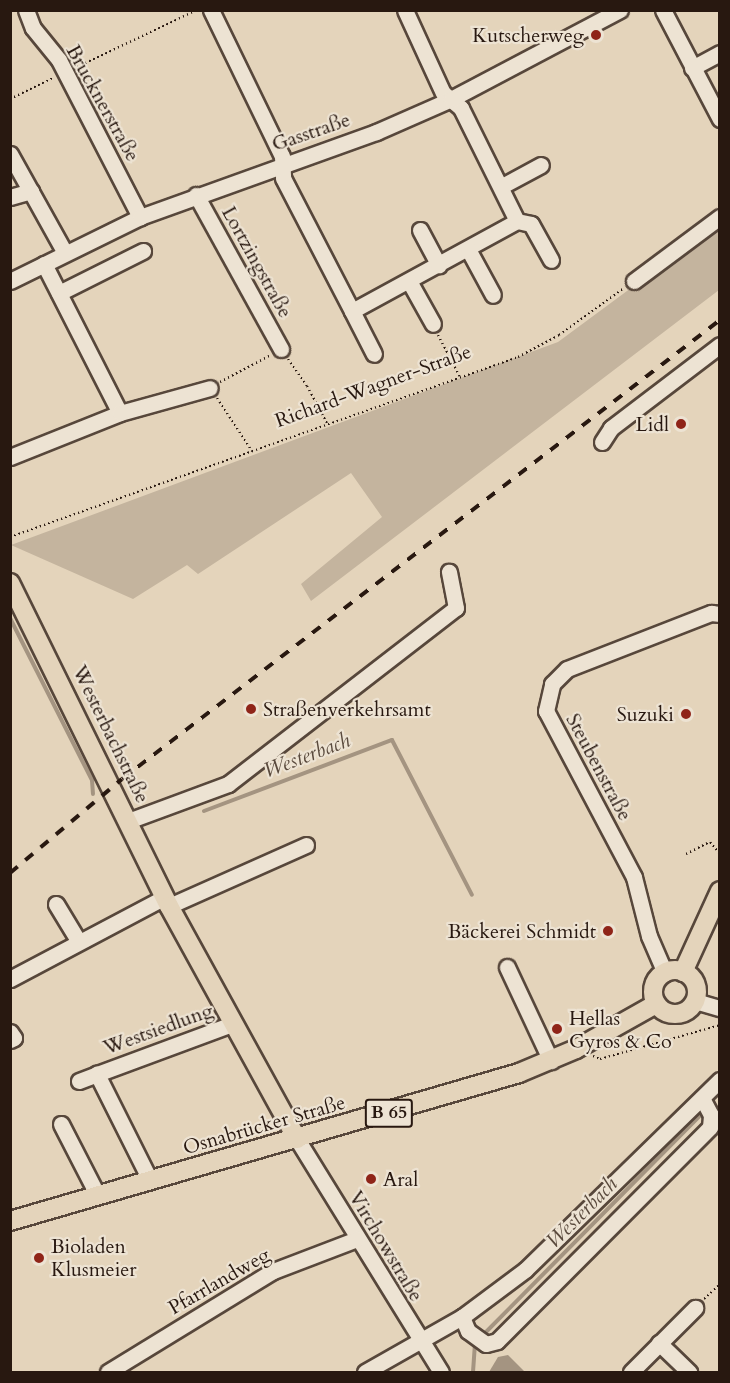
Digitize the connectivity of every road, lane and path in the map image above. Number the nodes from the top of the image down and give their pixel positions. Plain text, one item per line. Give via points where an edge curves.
1 (26, 10) edge
2 (197, 10) edge
3 (212, 10) edge
4 (405, 10) edge
5 (620, 10) edge
6 (663, 10) edge
7 (720, 53) edge
8 (692, 68) junction
9 (66, 72) junction
10 (10, 99) edge
11 (450, 99) junction
12 (720, 119) edge
13 (10, 154) edge
14 (283, 164) junction
15 (541, 165) dead end
16 (502, 186) junction
17 (31, 191) junction
18 (196, 195) junction
19 (10, 197) edge
20 (140, 217) junction
21 (720, 217) edge
22 (517, 221) junction
23 (420, 230) dead end
24 (468, 249) junction
25 (142, 251) dead end
26 (65, 253) junction
27 (551, 260) dead end
28 (44, 264) junction
29 (439, 265) junction
30 (10, 280) edge
31 (409, 281) junction
32 (634, 281) joint
33 (59, 293) junction
34 (493, 295) dead end
35 (352, 311) junction
36 (433, 324) joint
37 (720, 345) edge
38 (281, 349) junction
39 (374, 354) dead end
40 (460, 376) junction
41 (210, 388) junction
42 (120, 413) junction
43 (327, 424) junction
44 (602, 442) dead end
45 (252, 451) junction
46 (10, 457) edge
47 (10, 537) edge
48 (449, 572) dead end
49 (10, 583) edge
50 (720, 614) edge
51 (128, 821) junction
52 (306, 845) dead end
53 (686, 854) dead end
54 (720, 854) edge
55 (720, 891) edge
56 (167, 902) junction
57 (56, 904) dead end
58 (79, 942) junction
59 (507, 967) dead end
60 (674, 973) junction
61 (10, 979) edge
62 (695, 1001) junction
63 (656, 1004) junction
64 (720, 1008) edge
65 (232, 1024) junction
66 (720, 1025) edge
67 (10, 1032) edge
68 (10, 1040) edge
69 (576, 1050) junction
70 (551, 1061) junction
71 (98, 1074) junction
72 (720, 1080) edge
73 (78, 1081) dead end
74 (702, 1098) junction
75 (61, 1124) dead end
76 (297, 1139) junction
77 (150, 1180) junction
78 (98, 1196) junction
79 (10, 1221) edge
80 (357, 1239) junction
81 (720, 1284) edge
82 (695, 1308) joint
83 (462, 1317) junction
84 (419, 1341) junction
85 (659, 1343) junction
86 (108, 1372) edge
87 (365, 1372) edge
88 (441, 1372) edge
89 (631, 1372) edge
90 (689, 1372) edge

1 - 9 street, Brucknerstraße via 33,28
2 - 9 path
3 - 14 street
4 - 11 street via 443,93
5 - 11 street, Gasstraße
6 - 8 street
7 - 8 street
8 - 12 street
9 - 10 path
9 - 20 street, Brucknerstraße
11 - 14 street, Gasstraße via 376,132
11 - 16 street via 461,108
13 - 17 street
14 - 18 street, Gasstraße
14 - 35 street via 283,178
15 - 16 street
16 - 22 street
17 - 19 street
17 - 26 street
18 - 20 street, Gasstraße
18 - 38 street, Lortzingstraße
20 - 26 street, Gasstraße
21 - 32 street
22 - 24 street
22 - 27 street via 531,224
23 - 29 street
24 - 29 street
24 - 34 street
25 - 33 street
26 - 28 street, Gasstraße
28 - 30 street, Gasstraße
28 - 33 street
29 - 31 street
31 - 35 street
31 - 36 street
32 - 40 path, Richard-Wagner-Straße via 559,335 518,357
33 - 42 street
35 - 39 street
36 - 40 path
37 - 44 street via 611,428
38 - 41 path
38 - 43 path via 308,386
40 - 43 path, Richard-Wagner-Straße
41 - 42 street
41 - 45 path
42 - 46 street
43 - 45 path, Richard-Wagner-Straße
45 - 47 path, Richard-Wagner-Straße
48 - 51 street via 456,608 228,784
49 - 51 main road, Westerbachstraße
50 - 60 street, Steubenstraße via 711,613 567,669 552,684 546,711 634,878 649,936
51 - 56 main road, Westerbachstraße
52 - 56 street
53 - 54 path via 710,842
55 - 60 main road
56 - 58 street
56 - 65 main road, Westerbachstraße
57 - 58 street
58 - 61 street
59 - 70 street
60 - 62 main road via 693,981
60 - 63 main road via 654,986
62 - 63 main road via 680,1014 666,1013
62 - 64 street
63 - 69 main road, Osnabrücker Straße / B 65
65 - 71 street, Westsiedlung
65 - 76 main road, Westerbachstraße
66 - 69 path via 600,1059
67 - 68 street via 14,1038
69 - 70 main road, Osnabrücker Straße / B 65
70 - 76 main road, Osnabrücker Straße / B 65
71 - 73 street, Westsiedlung
71 - 77 street, Westsiedlung
72 - 74 street
74 - 83 street via 525,1270
74 - 83 street via 711,1115 710,1127 496,1341 486,1344 468,1331
75 - 78 street
76 - 77 main road, Osnabrücker Straße / B 65
76 - 80 street, Virchowstraße
77 - 78 main road, Osnabrücker Straße / B 65
78 - 79 main road, Osnabrücker Straße / B 65
80 - 84 street, Virchowstraße
80 - 86 street, Pfarrlandweg via 273,1271
81 - 82 path
82 - 85 street
83 - 84 street
84 - 87 street
84 - 88 street, Virchowstraße
85 - 89 street
85 - 90 street

